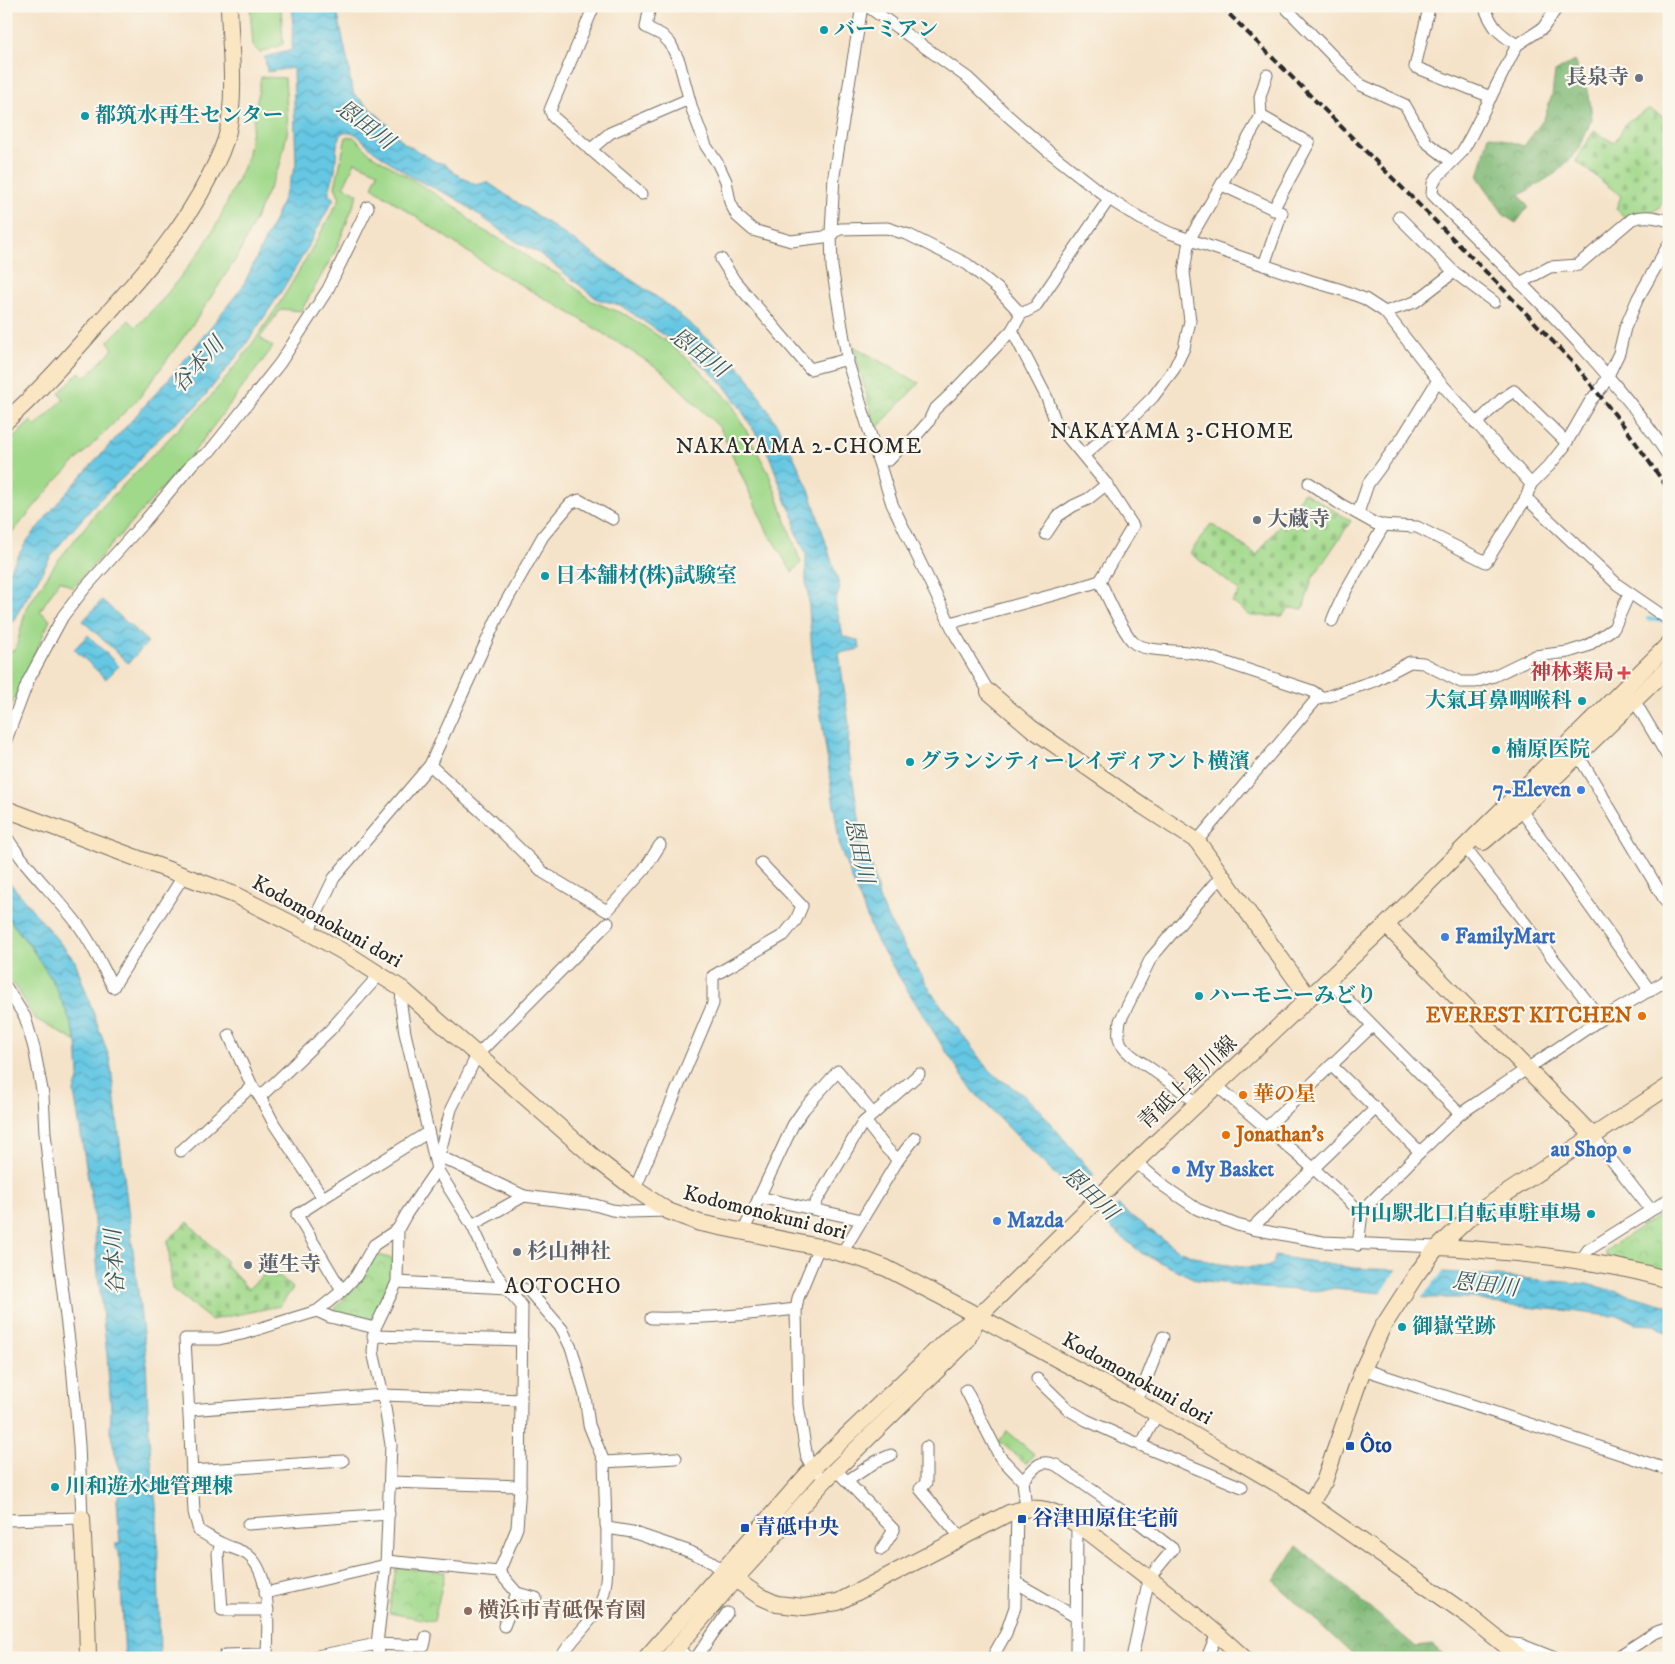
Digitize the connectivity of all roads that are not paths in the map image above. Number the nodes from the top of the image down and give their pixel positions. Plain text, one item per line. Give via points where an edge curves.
1 (228, 6) edge
2 (594, 6) edge
3 (650, 6) edge
4 (862, 6) edge
5 (867, 6) edge
6 (1288, 6) edge
7 (1432, 6) edge
8 (1484, 6) edge
9 (1558, 6) edge
10 (1517, 45) junction
11 (1268, 75) dead end
12 (1491, 97) junction
13 (689, 99) junction
14 (1262, 116) junction
15 (590, 150) junction
16 (1452, 162) junction
17 (1222, 185) junction
18 (642, 194) dead end
19 (1109, 199) junction
20 (368, 207) dead end
21 (1273, 210) junction
22 (1399, 217) dead end
23 (1669, 221) edge
24 (831, 233) junction
25 (1189, 240) junction
26 (1669, 244) edge
27 (721, 259) dead end
28 (1264, 265) junction
29 (1454, 272) junction
30 (1520, 283) junction
31 (1494, 302) dead end
32 (1385, 312) junction
33 (1021, 314) junction
34 (1012, 330) junction
35 (848, 358) junction
36 (1608, 376) junction
37 (1438, 380) junction
38 (6, 421) edge
39 (1476, 424) junction
40 (1566, 442) junction
41 (1084, 455) junction
42 (1669, 457) edge
43 (878, 460) junction
44 (1309, 483) dead end
45 (1107, 484) junction
46 (1531, 484) junction
47 (1526, 498) junction
48 (1358, 513) junction
49 (613, 519) dead end
50 (1384, 525) junction
51 (1046, 534) dead end
52 (1100, 581) junction
53 (1629, 594) junction
54 (1665, 618) edge
55 (1332, 621) dead end
56 (950, 623) junction
57 (1669, 644) edge
58 (1669, 667) edge
59 (1636, 675) junction
60 (989, 692) joint
61 (1616, 696) junction
62 (1321, 697) junction
63 (1634, 700) junction
64 (1582, 729) junction
65 (6, 740) edge
66 (1561, 750) junction
67 (1578, 755) junction
68 (1669, 760) edge
69 (430, 765) junction
70 (1520, 791) junction
71 (6, 809) edge
72 (1521, 810) junction
73 (1500, 811) junction
74 (6, 836) edge
75 (1197, 841) junction
76 (660, 845) dead end
77 (1467, 850) junction
78 (760, 863) dead end
79 (184, 875) junction
80 (1225, 879) junction
81 (1669, 907) edge
82 (608, 923) dead end
83 (1386, 925) junction
84 (308, 932) junction
85 (380, 974) junction
86 (1669, 979) edge
87 (1328, 980) junction
88 (6, 987) edge
89 (402, 989) junction
90 (1650, 991) junction
91 (1309, 998) junction
92 (1602, 1019) junction
93 (1372, 1026) junction
94 (229, 1035) dead end
95 (477, 1055) junction
96 (1332, 1066) junction
97 (1527, 1069) junction
98 (919, 1074) dead end
99 (1216, 1085) junction
100 (252, 1086) junction
101 (1669, 1086) edge
102 (260, 1096) junction
103 (1197, 1104) junction
104 (1376, 1108) junction
105 (1460, 1114) junction
106 (869, 1117) junction
107 (1266, 1128) junction
108 (428, 1133) junction
109 (1592, 1135) junction
110 (915, 1138) dead end
111 (181, 1151) dead end
112 (1420, 1152) junction
113 (439, 1156) junction
114 (898, 1160) junction
115 (1132, 1165) junction
116 (1313, 1168) junction
117 (437, 1170) junction
118 (635, 1189) junction
119 (524, 1196) junction
120 (759, 1197) junction
121 (322, 1198) junction
122 (1669, 1198) edge
123 (812, 1209) junction
124 (1651, 1210) junction
125 (668, 1211) junction
126 (1362, 1213) junction
127 (862, 1220) junction
128 (472, 1225) junction
129 (1253, 1229) junction
130 (398, 1230) junction
131 (743, 1232) junction
132 (1358, 1244) junction
133 (819, 1247) junction
134 (1436, 1249) junction
135 (842, 1253) junction
136 (1581, 1260) junction
137 (1669, 1280) edge
138 (397, 1282) junction
139 (507, 1289) junction
140 (342, 1291) junction
141 (796, 1309) junction
142 (317, 1310) junction
143 (978, 1317) junction
144 (651, 1318) dead end
145 (374, 1332) junction
146 (1163, 1337) dead end
147 (522, 1340) junction
148 (1363, 1369) junction
149 (1037, 1379) dead end
150 (966, 1390) dead end
151 (384, 1395) junction
152 (520, 1400) junction
153 (1134, 1400) junction
154 (189, 1410) junction
155 (1157, 1414) junction
156 (1140, 1445) junction
157 (926, 1447) dead end
158 (891, 1455) dead end
159 (676, 1458) dead end
160 (343, 1461) dead end
161 (604, 1462) junction
162 (812, 1468) junction
163 (1669, 1470) edge
164 (192, 1471) junction
165 (836, 1477) junction
166 (1023, 1480) junction
167 (390, 1482) junction
168 (520, 1486) junction
169 (1242, 1487) dead end
170 (1310, 1504) junction
171 (1022, 1510) junction
172 (389, 1514) junction
173 (82, 1518) junction
174 (6, 1520) edge
175 (248, 1524) dead end
176 (1077, 1524) junction
177 (607, 1528) junction
178 (961, 1538) junction
179 (222, 1544) junction
180 (882, 1549) dead end
181 (386, 1563) junction
182 (499, 1572) junction
183 (728, 1575) junction
184 (1150, 1578) junction
185 (1016, 1582) junction
186 (266, 1593) junction
187 (517, 1593) junction
188 (536, 1598) dead end
189 (268, 1610) junction
190 (727, 1613) dead end
191 (1076, 1617) junction
192 (504, 1626) dead end
193 (1669, 1628) edge
194 (1216, 1633) junction
195 (426, 1637) dead end
196 (1504, 1643) junction
197 (377, 1644) junction
198 (678, 1654) edge
199 (268, 1656) edge
200 (1077, 1656) edge
201 (88, 1658) edge
202 (225, 1658) edge
203 (307, 1658) edge
204 (380, 1658) edge
205 (561, 1658) edge
206 (646, 1658) edge
207 (696, 1658) edge
208 (992, 1658) edge
209 (1132, 1658) edge
210 (1207, 1658) edge
211 (1244, 1658) edge
212 (1521, 1658) edge
213 (1555, 1658) edge
214 (1616, 1658) edge

1 - 38 street via 230,116 223,148 197,200 152,264 32,398
2 - 15 street via 550,110 552,117
3 - 13 street via 646,27 670,43 679,61
4 - 24 street via 834,175
5 - 19 street via 968,78 1020,127
6 - 16 street via 1286,8 1361,85 1404,105 1426,142
7 - 12 street via 1415,67
8 - 10 street via 1492,25
9 - 10 street via 1543,28
10 - 12 street
11 - 14 street via 1260,98
12 - 16 street via 1466,144
13 - 15 street via 610,133
13 - 24 street via 706,146 726,181 737,216 753,230 791,241 824,237
14 - 17 street
14 - 21 street via 1309,143
15 - 18 street
16 - 30 street via 1433,184 1432,194
17 - 21 street
17 - 25 street
19 - 25 street
19 - 33 street via 1035,307
20 - 65 street via 328,289 280,363 210,451 193,463 62,616 28,681
21 - 28 street via 1282,213
22 - 29 street
23 - 30 street via 1650,216 1632,219 1578,265 1550,267
24 - 33 street via 840,229 887,228 909,235 967,264 998,288
24 - 35 street via 832,267
25 - 28 street
25 - 41 street via 1184,272 1190,321 1184,348 1174,369 1153,397 1126,424
26 - 36 street via 1638,298
27 - 35 street via 734,280 810,369
28 - 32 street via 1350,293
29 - 31 street
29 - 32 street via 1415,302
30 - 36 street
32 - 37 street
33 - 34 street
34 - 41 street via 1047,398 1056,423
34 - 43 street via 934,410 909,444 902,446 889,460
35 - 43 street
36 - 40 street
36 - 42 street
37 - 39 street
37 - 48 street via 1404,435 1368,484
39 - 40 street via 1514,391
39 - 46 street
40 - 46 street
41 - 45 street
43 - 56 street via 892,504
44 - 48 street
45 - 51 street via 1058,516
45 - 52 street via 1134,526
46 - 47 street
47 - 50 street via 1486,562 1417,527
47 - 53 street
48 - 50 street
49 - 69 street via 579,500 570,504 542,536 498,616
50 - 55 street via 1352,576
52 - 56 street
52 - 62 street via 1135,644 1156,650 1200,654 1312,691
53 - 54 street
53 - 62 street via 1614,628 1587,646 1535,656 1475,682 1461,682 1423,663 1410,662 1374,681
56 - 60 street
57 - 59 street, 青砥上星川線
58 - 63 street, 青砥上星川線
59 - 61 street, 青砥上星川線
59 - 63 street
60 - 75 street via 1031,728
61 - 63 street
61 - 64 street, 青砥上星川線
62 - 75 street
63 - 67 street, 青砥上星川線
63 - 68 street
64 - 66 street, 青砥上星川線
64 - 67 street
66 - 67 street
66 - 70 street, 青砥上星川線
67 - 72 street, 青砥上星川線
67 - 81 street
69 - 76 street via 544,873 607,911 644,870
69 - 84 street via 334,878
70 - 72 street
70 - 73 street, 青砥上星川線
71 - 79 street, Kodomonokuni dori
72 - 73 street
72 - 77 street, 青砥上星川線
72 - 90 street
73 - 77 street, 青砥上星川線
74 - 79 street via 80,927 112,987
75 - 80 street
77 - 83 street, 青砥上星川線
77 - 92 street
78 - 118 street via 802,906 784,935 713,976 713,1004
79 - 84 street, Kodomonokuni dori via 235,895
80 - 91 street
80 - 103 street via 1214,884 1151,958 1118,1029 1121,1044 1130,1054
82 - 95 street
83 - 87 street, 青砥上星川線
83 - 97 street
84 - 85 street, Kodomonokuni dori
85 - 89 street, Kodomonokuni dori
85 - 102 street via 330,1030
86 - 90 street
87 - 91 street, 青砥上星川線
87 - 93 street
88 - 173 street via 25,1017 43,1095 72,1365
89 - 95 street, Kodomonokuni dori
89 - 108 street via 404,1033
90 - 92 street
91 - 99 street, 青砥上星川線
92 - 97 street
93 - 96 street
93 - 105 street
94 - 100 street
95 - 113 street via 451,1109
95 - 118 street, Kodomonokuni dori
96 - 104 street
96 - 107 street
97 - 105 street
97 - 109 street
98 - 106 street
99 - 103 street, 青砥上星川線
99 - 107 street
100 - 102 street
100 - 111 street
101 - 109 street
102 - 121 street via 274,1124
103 - 115 street, 青砥上星川線
104 - 112 street
104 - 116 street
105 - 112 street
106 - 114 street via 886,1148
106 - 120 street via 838,1071 793,1125
106 - 123 street
107 - 116 street
108 - 117 street
108 - 121 street
109 - 124 street
109 - 134 street via 1469,1218
110 - 114 street
112 - 126 street
113 - 117 street
113 - 119 street
114 - 127 street
115 - 129 street via 1198,1209
115 - 143 street, 青砥上星川線
116 - 126 street
116 - 129 street
117 - 128 street
117 - 130 street
118 - 125 street, Kodomonokuni dori
119 - 125 street via 629,1212
119 - 128 street
120 - 123 street
120 - 131 street
121 - 140 street via 297,1215
122 - 124 street
123 - 127 street
124 - 136 street via 1588,1250
125 - 131 street, Kodomonokuni dori
126 - 132 street
127 - 135 street
128 - 139 street via 492,1268
129 - 132 street via 1323,1242
130 - 138 street
130 - 140 street via 374,1245 356,1276
131 - 133 street, Kodomonokuni dori
132 - 134 street
133 - 135 street, Kodomonokuni dori
133 - 141 street
134 - 136 street via 1460,1248
134 - 148 street via 1383,1326
135 - 143 street, Kodomonokuni dori via 886,1268
136 - 137 street
138 - 139 street
138 - 145 street
139 - 147 street via 522,1306
139 - 161 street via 529,1291 562,1329 572,1350 585,1396 589,1425
140 - 142 street
141 - 144 street via 741,1316
141 - 162 street via 798,1405 807,1458
142 - 145 street
142 - 154 street via 242,1334 219,1339 185,1339
143 - 153 street, Kodomonokuni dori
143 - 162 street via 954,1333
143 - 165 street via 966,1342
145 - 147 street
145 - 151 street via 373,1352
146 - 153 street via 1142,1390
147 - 152 street
148 - 163 street
148 - 170 street via 1324,1482
149 - 156 street via 1076,1415
150 - 166 street via 1000,1457
151 - 152 street
151 - 154 street
151 - 167 street via 391,1445
152 - 168 street
153 - 155 street, Kodomonokuni dori
154 - 164 street
155 - 156 street
155 - 170 street, Kodomonokuni dori
156 - 169 street
157 - 178 street via 926,1484 920,1489
158 - 165 street
159 - 161 street
160 - 164 street
161 - 177 street
162 - 165 street
162 - 183 street
164 - 179 street via 194,1512 200,1531
165 - 180 street via 894,1530
165 - 183 street
166 - 171 street
166 - 184 street via 1039,1464 1056,1465 1138,1521 1173,1549
167 - 168 street
167 - 172 street
168 - 182 street via 517,1528
170 - 196 street, Kodomonokuni dori
171 - 176 street via 1046,1510
171 - 178 street via 1009,1513
171 - 185 street
172 - 175 street
172 - 181 street
173 - 174 street
173 - 201 street
176 - 184 street
176 - 191 street
177 - 183 street via 658,1540 708,1560
177 - 205 street via 602,1599
178 - 183 street via 838,1602 804,1607 777,1604
179 - 186 street via 246,1554 257,1564
179 - 189 street via 218,1553 222,1610
181 - 182 street
181 - 186 street
181 - 197 street
182 - 187 street
183 - 198 street
183 - 206 street
184 - 194 street
184 - 209 street
185 - 191 street
185 - 208 street via 1015,1607
186 - 189 street
187 - 188 street
187 - 192 street
189 - 199 street
190 - 207 street
191 - 200 street
193 - 214 street via 1654,1633
194 - 210 street
194 - 211 street
195 - 197 street via 424,1646
196 - 212 street, Kodomonokuni dori
196 - 213 street via 1522,1645
197 - 203 street
197 - 204 street
199 - 202 street via 225,1655

